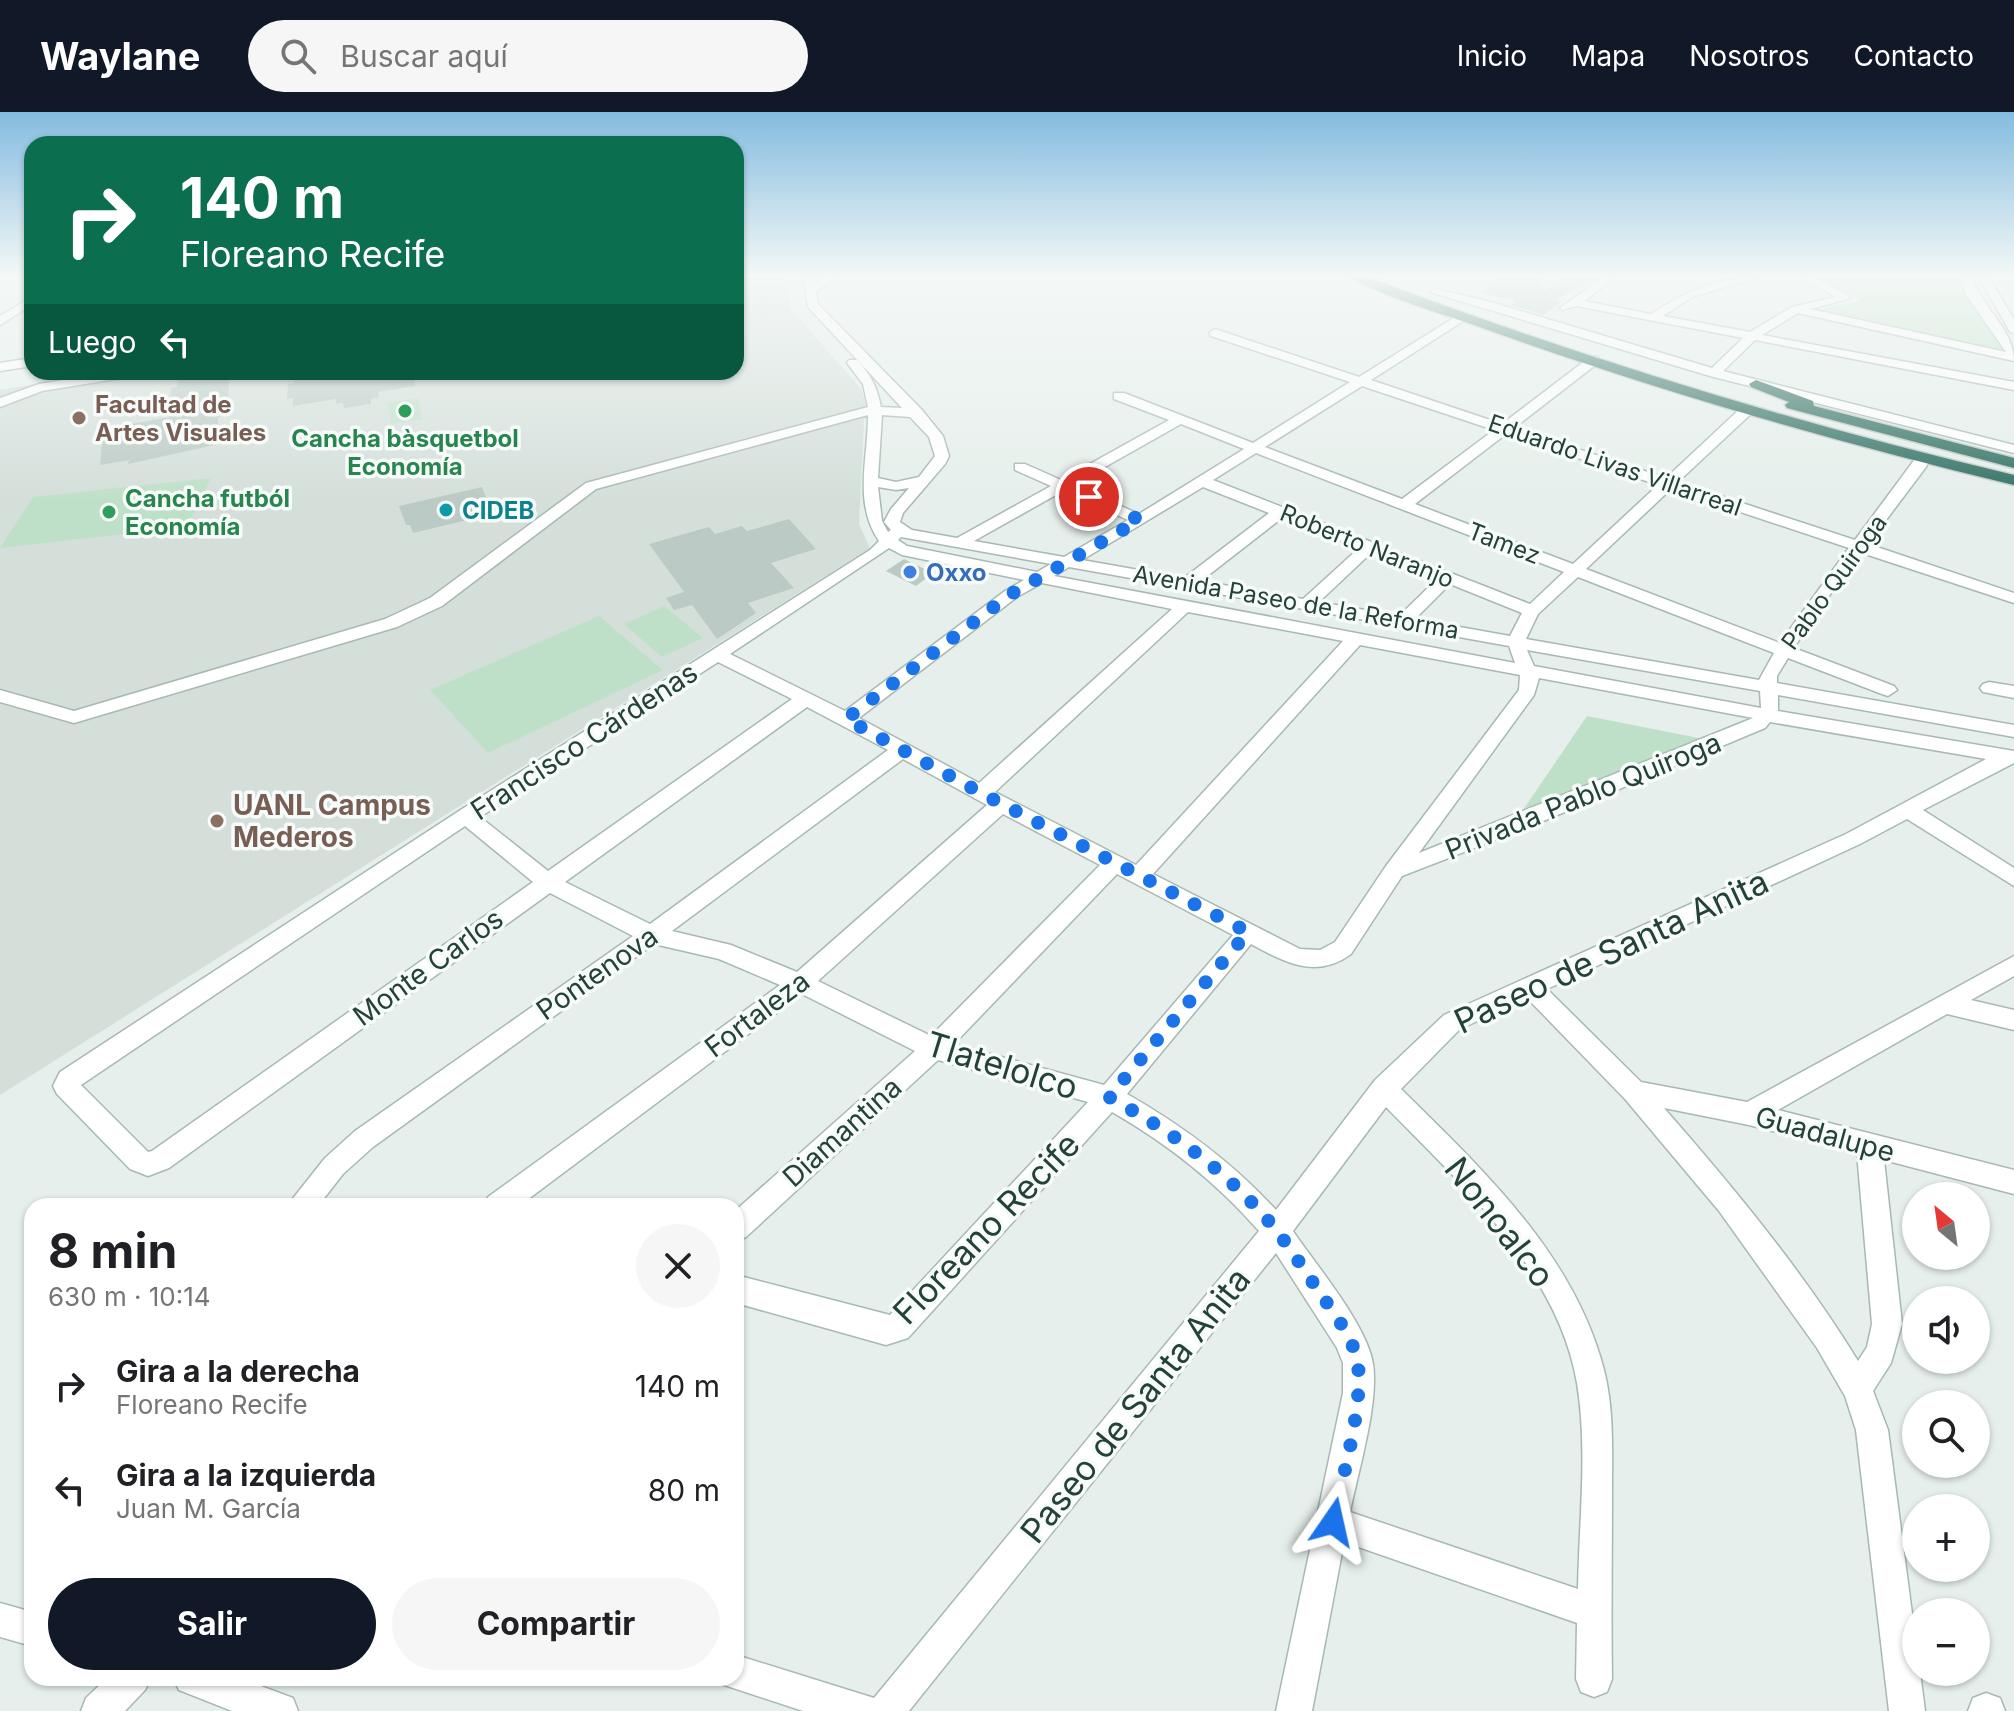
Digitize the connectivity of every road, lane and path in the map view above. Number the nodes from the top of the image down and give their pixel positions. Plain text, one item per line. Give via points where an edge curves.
1 (847, 352) edge
2 (857, 352) edge
3 (1271, 352) edge
4 (1406, 352) edge
5 (1569, 352) edge
6 (1614, 352) edge
7 (1643, 352) edge
8 (1735, 352) edge
9 (1829, 352) edge
10 (1594, 360) junction
11 (24, 363) edge
12 (0, 367) edge
13 (1714, 373) junction
14 (86, 380) edge
15 (1359, 381) junction
16 (1756, 384) junction
17 (2014, 386) edge
18 (1119, 396) dead end
19 (0, 403) edge
20 (1748, 409) junction
21 (873, 410) junction
22 (917, 413) junction
23 (1182, 418) junction
24 (1852, 420) junction
25 (1505, 428) junction
26 (1256, 446) junction
27 (1923, 458) junction
28 (2013, 459) edge
29 (1950, 465) joint
30 (1020, 467) dead end
31 (925, 480) junction
32 (872, 481) junction
33 (1202, 481) junction
34 (2014, 482) edge
35 (1672, 483) junction
36 (1064, 485) junction
37 (1404, 505) junction
38 (1280, 512) junction
39 (1140, 520) junction
40 (893, 537) junction
41 (958, 544) junction
42 (1857, 547) junction
43 (1368, 548) junction
44 (1067, 562) junction
45 (1577, 570) junction
46 (1036, 578) junction
47 (1447, 578) junction
48 (1188, 583) junction
49 (2014, 598) edge
50 (1186, 605) junction
51 (1306, 605) junction
52 (1532, 611) junction
53 (1404, 621) junction
54 (1357, 637) junction
55 (1517, 642) junction
56 (1785, 650) junction
57 (718, 655) junction
58 (1530, 670) junction
59 (1768, 687) junction
60 (1989, 688) dead end
61 (1888, 690) dead end
62 (2014, 692) edge
63 (0, 696) edge
64 (804, 700) junction
65 (1766, 713) junction
66 (846, 719) junction
67 (2012, 748) edge
68 (902, 750) junction
69 (991, 798) junction
70 (1910, 811) junction
71 (466, 816) junction
72 (1114, 863) junction
73 (1394, 871) junction
74 (1139, 875) junction
75 (2014, 878) edge
76 (547, 882) junction
77 (1248, 932) junction
78 (651, 935) junction
79 (2014, 965) edge
80 (800, 983) junction
81 (1529, 985) junction
82 (1945, 1004) junction
83 (2014, 1020) edge
84 (934, 1049) junction
85 (66, 1083) joint
86 (1384, 1088) junction
87 (1634, 1091) junction
88 (1109, 1097) junction
89 (1749, 1114) junction
90 (1869, 1146) junction
91 (2014, 1182) edge
92 (308, 1198) edge
93 (509, 1198) edge
94 (744, 1221) edge
95 (1277, 1231) junction
96 (744, 1291) edge
97 (1857, 1388) junction
98 (1333, 1522) junction
99 (1594, 1612) junction
100 (0, 1620) edge
101 (24, 1627) edge
102 (744, 1675) edge
103 (1594, 1679) dead end
104 (125, 1686) edge
105 (213, 1686) edge
106 (99, 1711) edge
107 (280, 1711) edge
108 (862, 1711) edge
109 (886, 1711) edge
110 (1294, 1711) edge
111 (1907, 1711) edge

1 - 21 street via 871,388
2 - 22 street
3 - 15 street, Eduardo Livas Villarreal
4 - 15 street
5 - 10 highway
6 - 24 highway
7 - 13 street
8 - 13 street
9 - 17 street
10 - 20 highway
10 - 25 street
11 - 12 street
13 - 16 street
14 - 19 street via 39,388
15 - 25 street, Eduardo Livas Villarreal
15 - 26 street
16 - 24 highway
16 - 28 street
18 - 23 street, Tamez
20 - 27 highway
20 - 35 street
21 - 22 street
21 - 32 street
21 - 63 street via 591,486 436,602 391,623 74,717
22 - 31 street via 940,441 942,456
23 - 26 street, Tamez
23 - 36 street
24 - 28 highway
25 - 35 street, Eduardo Livas Villarreal
25 - 37 street
26 - 33 street
26 - 37 street, Tamez
27 - 29 highway
27 - 42 street, Pablo Quiroga
29 - 34 street
30 - 36 street
31 - 32 street via 896,486
31 - 40 street via 896,512
32 - 40 street via 875,527
33 - 38 street, Roberto Naranjo
33 - 39 street
35 - 42 street, Eduardo Livas Villarreal
35 - 45 street
36 - 39 street
36 - 41 street
37 - 45 street, Tamez
38 - 43 street, Roberto Naranjo
38 - 48 street
39 - 44 street
40 - 41 street, Avenida Paseo de la Reforma
40 - 46 street, Avenida Paseo de la Reforma via 915,554
40 - 57 street, Francisco Cárdenas
41 - 44 street, Avenida Paseo de la Reforma
42 - 49 street, Eduardo Livas Villarreal
42 - 56 street, Pablo Quiroga
43 - 47 street, Roberto Naranjo
43 - 51 street
44 - 46 street
44 - 48 street, Avenida Paseo de la Reforma
45 - 52 street
45 - 56 street, Tamez
46 - 50 street, Avenida Paseo de la Reforma
46 - 66 street
47 - 52 street, Roberto Naranjo
47 - 53 street
48 - 51 street, Avenida Paseo de la Reforma
50 - 54 street, Avenida Paseo de la Reforma
50 - 69 street, Fortaleza
51 - 53 street, Avenida Paseo de la Reforma
52 - 55 street
53 - 55 street, Avenida Paseo de la Reforma
54 - 58 street, Avenida Paseo de la Reforma
54 - 74 street
55 - 58 street
55 - 59 street, Avenida Paseo de la Reforma
56 - 59 street, Pablo Quiroga via 1768,676
56 - 61 street, Tamez
57 - 64 street
57 - 71 street, Francisco Cárdenas
58 - 65 street, Avenida Paseo de la Reforma
58 - 73 street via 1528,691
59 - 65 street, Pablo Quiroga
59 - 67 street, Avenida Paseo de la Reforma
60 - 62 street
64 - 66 street
64 - 76 street, Monte Carlos
65 - 67 street, Avenida Paseo de la Reforma
65 - 73 street, Privada Pablo Quiroga via 1744,731
66 - 68 street
67 - 70 street, Paseo de Santa Anita
68 - 69 street
68 - 78 street, Pontenova
69 - 72 street
69 - 80 street, Fortaleza
70 - 75 street
70 - 81 street, Paseo de Santa Anita
71 - 76 street, Tlatelolco
71 - 85 street, Francisco Cárdenas
72 - 74 street
72 - 84 street, Diamantina
73 - 77 street via 1333,957 1295,957
74 - 77 street
76 - 78 street, Tlatelolco
76 - 85 street, Monte Carlos via 154,1162 139,1161
77 - 88 street, Floreano Recife
78 - 80 street, Tlatelolco via 723,951
78 - 92 street, Pontenova via 364,1139
79 - 82 street
80 - 84 street, Tlatelolco
80 - 93 street, Fortaleza
81 - 86 street, Paseo de Santa Anita via 1452,1022
81 - 87 street
82 - 83 street
82 - 89 street
84 - 88 street, Tlatelolco
84 - 94 street, Diamantina
86 - 95 street, Paseo de Santa Anita
86 - 99 street, Nonoalco via 1480,1186 1528,1246 1566,1309 1589,1370 1596,1450
87 - 89 street, Guadalupe
87 - 97 street via 1729,1202
88 - 95 street, Tlatelolco via 1212,1164
88 - 96 street, Floreano Recife via 898,1328 886,1330
89 - 90 street, Guadalupe
90 - 91 street, Guadalupe
90 - 97 street via 1887,1324 1881,1353
95 - 98 street, Tlatelolco via 1329,1307 1358,1363 1358,1393
95 - 109 street, Paseo de Santa Anita
97 - 111 street via 1872,1430
98 - 99 street
98 - 110 street, Tlatelolco
99 - 103 street, Nonoalco
100 - 101 street
102 - 108 street
104 - 106 street
105 - 107 street

